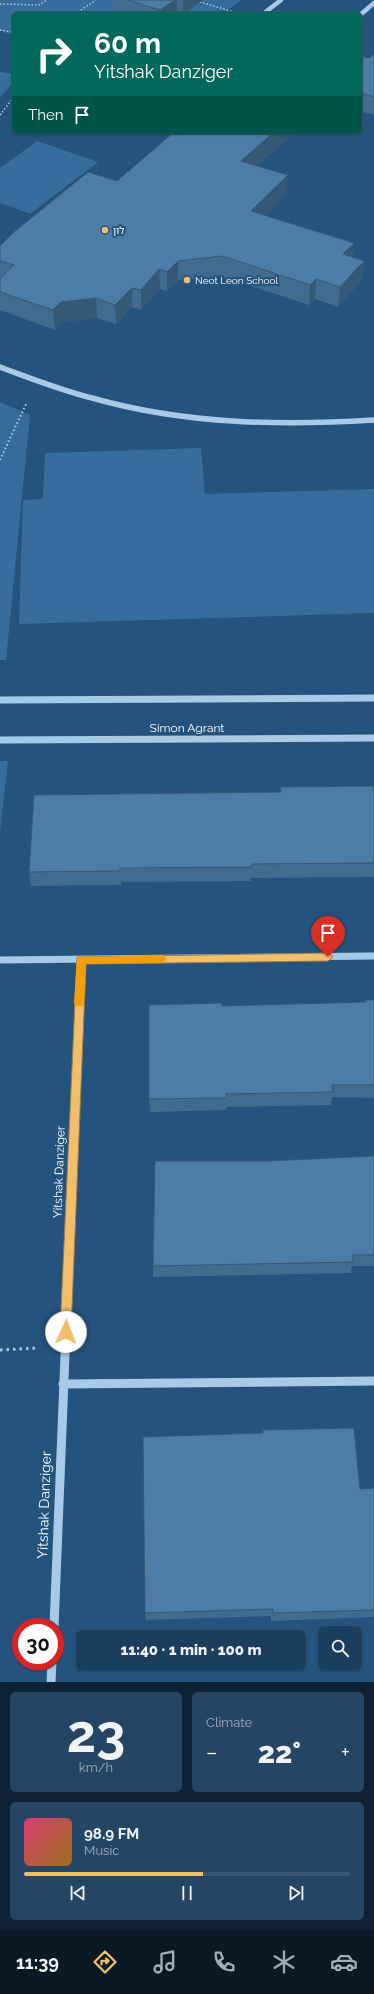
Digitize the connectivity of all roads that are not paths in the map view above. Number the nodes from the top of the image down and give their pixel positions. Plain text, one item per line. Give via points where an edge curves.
1 (281, 0) edge
2 (374, 4) edge
3 (266, 12) edge
4 (362, 13) edge
5 (0, 367) edge
6 (374, 420) edge
7 (374, 698) edge
8 (0, 700) edge
9 (374, 738) edge
10 (0, 740) edge
11 (374, 956) edge
12 (0, 960) edge
13 (81, 960) junction
14 (374, 1381) edge
15 (63, 1384) junction
16 (54, 1618) edge
17 (52, 1670) edge
18 (51, 1682) edge

1 - 3 street
2 - 4 street
5 - 6 street via 65,392 159,415 284,425
7 - 8 street
9 - 10 street, Simon Agrant
11 - 13 street
12 - 13 street
13 - 15 street, Yitshak Danziger
14 - 15 street
15 - 16 street, Yitshak Danziger
17 - 18 street

